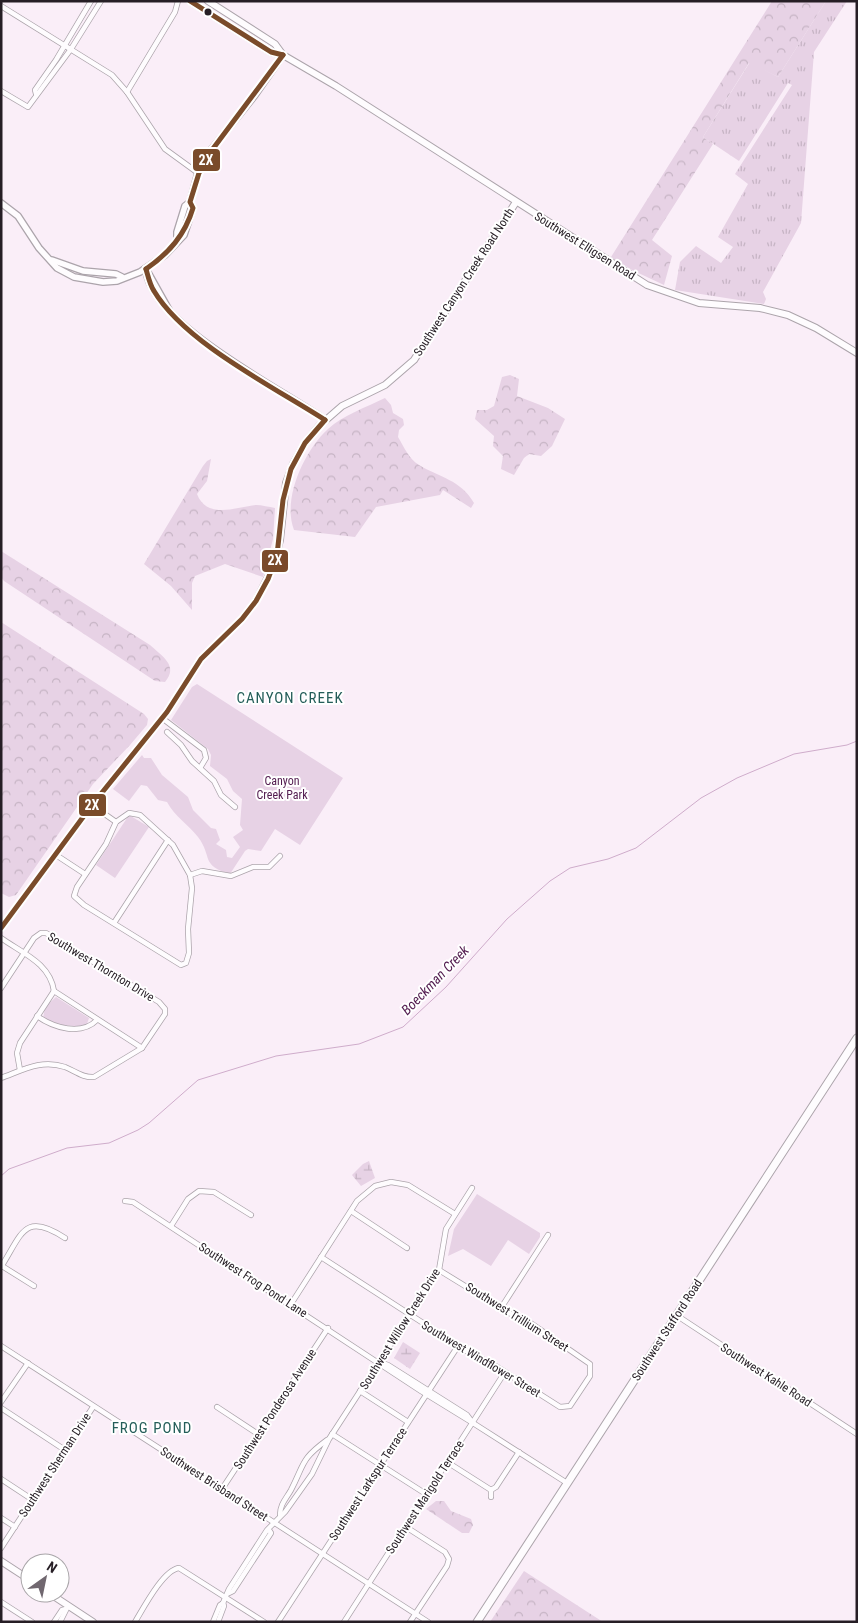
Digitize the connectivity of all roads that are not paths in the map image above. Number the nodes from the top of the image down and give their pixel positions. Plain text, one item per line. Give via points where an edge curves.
1 (4, 1) edge
2 (91, 1) edge
3 (101, 1) edge
4 (178, 1) edge
5 (190, 1) edge
6 (208, 1) edge
7 (1, 6) edge
8 (65, 46) junction
9 (71, 49) junction
10 (283, 55) junction
11 (1, 91) edge
12 (127, 92) junction
13 (36, 94) junction
14 (198, 173) junction
15 (516, 202) junction
16 (1, 203) edge
17 (146, 268) junction
18 (857, 353) edge
19 (326, 420) junction
20 (162, 718) junction
21 (167, 732) dead end
22 (200, 768) junction
23 (92, 805) junction
24 (235, 807) dead end
25 (116, 822) junction
26 (168, 840) junction
27 (56, 856) junction
28 (280, 856) dead end
29 (85, 874) junction
30 (190, 875) junction
31 (114, 923) junction
32 (1, 928) edge
33 (1, 938) edge
34 (23, 953) junction
35 (1, 988) edge
36 (54, 991) junction
37 (38, 1016) junction
38 (97, 1020) junction
39 (857, 1038) edge
40 (142, 1048) junction
41 (20, 1070) junction
42 (1, 1078) edge
43 (472, 1188) dead end
44 (125, 1201) dead end
45 (351, 1211) junction
46 (455, 1214) junction
47 (251, 1215) dead end
48 (171, 1226) junction
49 (548, 1235) dead end
50 (65, 1238) dead end
51 (407, 1248) dead end
52 (321, 1257) junction
53 (2, 1266) edge
54 (439, 1270) junction
55 (34, 1286) dead end
56 (291, 1304) junction
57 (502, 1308) junction
58 (410, 1315) junction
59 (676, 1315) junction
60 (328, 1328) junction
61 (1, 1346) edge
62 (458, 1346) junction
63 (379, 1362) junction
64 (28, 1363) junction
65 (506, 1372) junction
66 (360, 1391) junction
67 (427, 1393) junction
68 (1, 1402) edge
69 (93, 1407) junction
70 (1, 1408) edge
71 (217, 1408) dead end
72 (567, 1408) joint
73 (408, 1422) junction
74 (473, 1423) junction
75 (258, 1434) junction
76 (332, 1434) junction
77 (857, 1434) edge
78 (329, 1439) junction
79 (65, 1450) junction
80 (519, 1452) junction
81 (447, 1462) junction
82 (380, 1465) junction
83 (1, 1479) edge
84 (568, 1483) junction
85 (222, 1489) junction
86 (491, 1490) junction
87 (426, 1494) junction
88 (491, 1497) dead end
89 (33, 1500) junction
90 (280, 1514) junction
91 (1, 1518) edge
92 (274, 1523) junction
93 (15, 1527) junction
94 (406, 1527) junction
95 (1, 1548) edge
96 (323, 1554) junction
97 (1, 1562) edge
98 (20, 1576) edge
99 (369, 1583) junction
100 (228, 1595) junction
101 (1, 1602) edge
102 (62, 1603) edge
103 (223, 1603) junction
104 (67, 1607) junction
105 (416, 1614) junction
106 (32, 1622) edge
107 (54, 1622) edge
108 (60, 1622) edge
109 (93, 1622) edge
110 (135, 1622) edge
111 (213, 1622) edge
112 (218, 1622) edge
113 (264, 1622) edge
114 (278, 1622) edge
115 (344, 1622) edge
116 (410, 1622) edge
117 (428, 1622) edge
118 (477, 1622) edge

1 - 7 street
2 - 8 street
3 - 9 street
4 - 12 street via 178,7
5 - 10 main road, Southwest Elligsen Road via 271,52
6 - 10 main road, Southwest Elligsen Road via 275,44
7 - 8 street
8 - 9 street
8 - 13 street via 44,75
9 - 12 street via 112,75
9 - 13 street
10 - 14 street via 215,144
10 - 15 main road, Southwest Elligsen Road
11 - 13 street via 28,107
12 - 14 street via 166,149
14 - 17 street via 190,202 193,208 184,235 165,255
15 - 18 main road, Southwest Elligsen Road via 647,285 699,303 760,308 788,315
15 - 19 main road, Southwest Canyon Creek Road North via 414,360 394,379 342,406
16 - 17 street via 18,216 39,248 63,272 86,280 117,281
17 - 19 street via 150,287 161,305 195,336
19 - 20 main road, Southwest Canyon Creek Road North via 305,443 291,469 283,500 278,550 263,590 246,615 201,659
20 - 22 street via 204,750 206,758
20 - 23 main road, Southwest Canyon Creek Road North
21 - 22 street
22 - 24 street
23 - 25 street
23 - 27 main road, Southwest Canyon Creek Road North
25 - 26 street via 128,813 137,813
25 - 29 street via 106,844
26 - 30 street via 178,851
26 - 31 street
27 - 29 street
27 - 32 main road, Southwest Canyon Creek Road North
28 - 30 street via 269,867 253,867 235,876 202,871
29 - 31 street via 74,896
30 - 31 street via 192,888 186,963 178,964
33 - 34 street
34 - 35 street
34 - 36 street via 45,968
34 - 40 street, Southwest Thornton Drive via 38,934 46,933 159,1002 165,1014
36 - 37 street
36 - 38 street
37 - 38 street via 48,1023 76,1029 86,1029
37 - 41 street via 18,1048
38 - 40 street
39 - 59 main road, Southwest Stafford Road
40 - 41 street, Southwest Thornton Drive via 94,1077 51,1064
41 - 42 street, Southwest Thornton Drive
43 - 46 street, Southwest Willow Creek Drive
44 - 48 street, Southwest Frog Pond Lane via 132,1201
45 - 46 street via 368,1190 391,1182 417,1189
45 - 51 street
45 - 52 street
46 - 54 street, Southwest Willow Creek Drive via 446,1229
47 - 48 street via 214,1192 199,1191 188,1199
48 - 56 street, Southwest Frog Pond Lane
49 - 57 street
50 - 53 street via 45,1226 30,1227
52 - 56 street
52 - 58 street, Southwest Windflower Street
53 - 55 street
54 - 57 street, Southwest Trillium Street
54 - 58 street, Southwest Willow Creek Drive
56 - 60 street, Southwest Frog Pond Lane
57 - 72 street, Southwest Trillium Street via 532,1324 587,1361 592,1368 590,1376
58 - 62 street, Southwest Windflower Street
58 - 63 street, Southwest Willow Creek Drive
59 - 77 street, Southwest Kahle Road
59 - 84 main road, Southwest Stafford Road
60 - 63 street, Southwest Frog Pond Lane
60 - 75 street, Southwest Ponderosa Avenue
61 - 64 street, Southwest Brisband Street
62 - 65 street, Southwest Windflower Street
62 - 67 street, Southwest Larkspur Terrace
63 - 66 street, Southwest Willow Creek Drive
63 - 67 street, Southwest Frog Pond Lane
64 - 68 street
64 - 69 street, Southwest Brisband Street
65 - 72 street, Southwest Windflower Street via 560,1407
65 - 74 street, Southwest Marigold Terrace
66 - 73 street
66 - 76 street, Southwest Willow Creek Drive
67 - 73 street, Southwest Larkspur Terrace
67 - 74 street, Southwest Frog Pond Lane
69 - 79 street, Southwest Sherman Drive
69 - 85 street, Southwest Brisband Street
70 - 79 street
71 - 75 street
73 - 82 street, Southwest Larkspur Terrace
74 - 80 street, Southwest Frog Pond Lane
74 - 81 street, Southwest Marigold Terrace
75 - 85 street, Southwest Ponderosa Avenue
76 - 78 street, Southwest Willow Creek Drive
76 - 82 street
78 - 90 street, Southwest Willow Creek Drive via 312,1474 285,1512
78 - 90 street, Southwest Willow Creek Drive via 304,1460 280,1507
79 - 89 street, Southwest Sherman Drive
80 - 84 street, Southwest Frog Pond Lane
80 - 86 street
81 - 86 street
81 - 87 street, Southwest Marigold Terrace
82 - 87 street
82 - 96 street, Southwest Larkspur Terrace
83 - 89 street
84 - 118 main road, Southwest Stafford Road
85 - 92 street, Southwest Brisband Street
86 - 88 street
87 - 94 street, Southwest Marigold Terrace
89 - 93 street, Southwest Sherman Drive
90 - 92 street, Southwest Willow Creek Drive
91 - 93 street
92 - 96 street, Southwest Brisband Street
92 - 100 street, Southwest Willow Creek Drive
93 - 95 street, Southwest Sherman Drive
94 - 99 street, Southwest Marigold Terrace
94 - 105 street via 445,1552 448,1559 447,1566
96 - 99 street, Southwest Brisband Street
96 - 114 street, Southwest Larkspur Terrace
97 - 98 main road
99 - 105 street, Southwest Brisband Street
99 - 115 street, Southwest Marigold Terrace
100 - 103 street, Southwest Willow Creek Drive
100 - 110 street via 182,1568 176,1568 162,1580
100 - 113 street
101 - 106 street
102 - 104 main road
103 - 111 street, Southwest Willow Creek Drive
103 - 112 street, Southwest Willow Creek Drive
104 - 107 street
104 - 108 street
104 - 109 main road
105 - 116 street
105 - 117 street, Southwest Brisband Street

